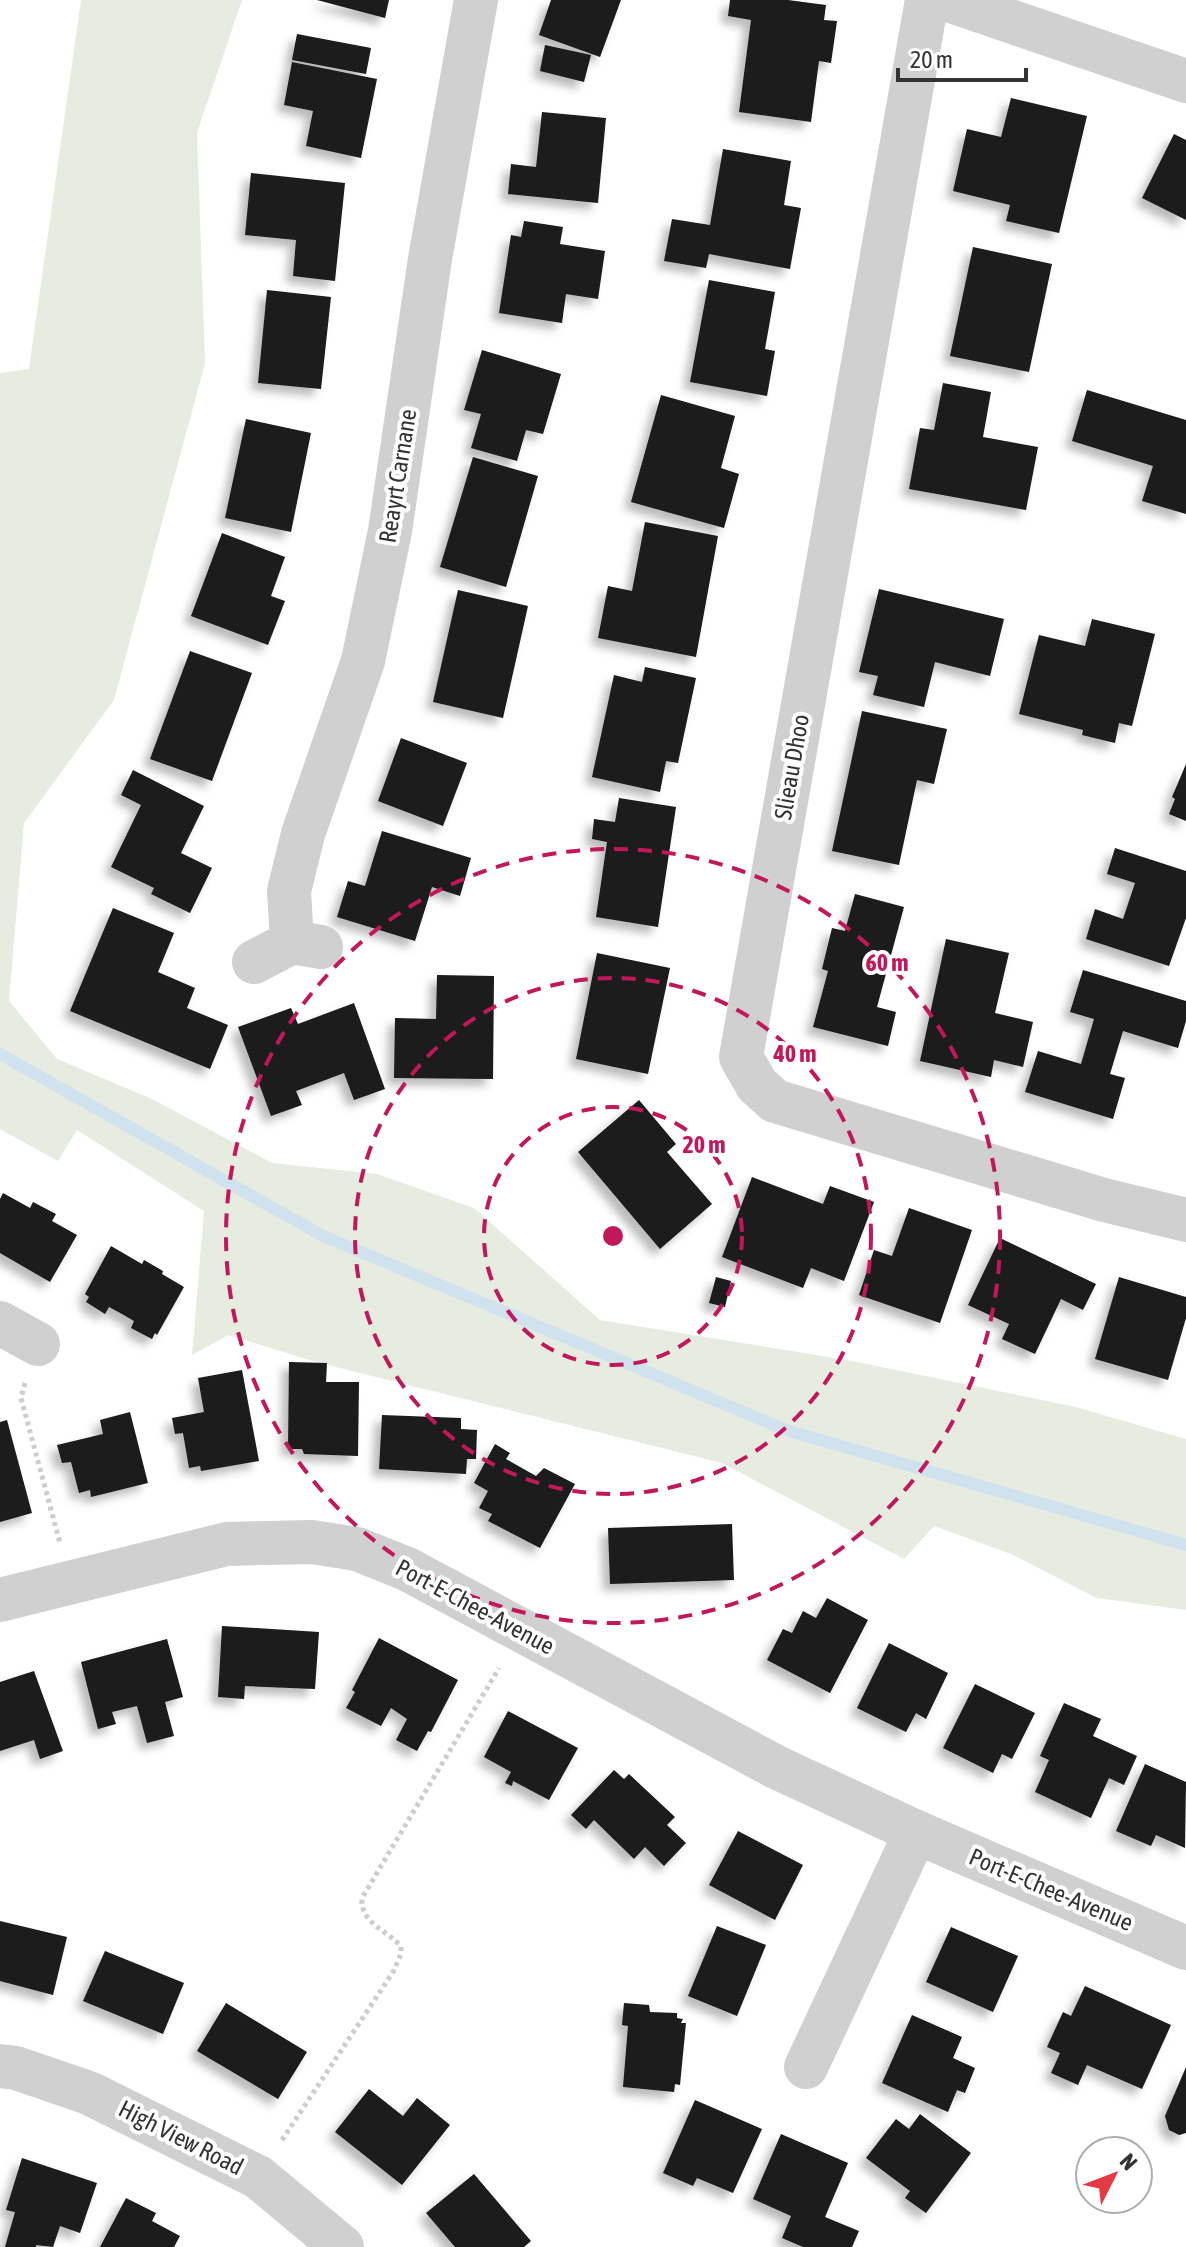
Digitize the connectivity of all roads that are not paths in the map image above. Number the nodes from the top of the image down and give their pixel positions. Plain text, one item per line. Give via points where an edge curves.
1 (476, 0) edge
2 (927, 0) edge
3 (948, 0) edge
4 (1186, 81) edge
5 (254, 962) dead end
6 (1186, 1220) edge
7 (0, 1323) edge
8 (38, 1344) road end
9 (0, 1600) edge
10 (916, 1832) junction
11 (1186, 1948) edge
12 (0, 2066) edge
13 (806, 2067) dead end
14 (342, 2247) edge

1 - 5 street, Reayrt Carnane via 430,259 390,531 363,661 303,834 289,891 307,944
2 - 6 street, Slieau Dhoo via 741,1057 757,1085 775,1101
3 - 4 street
7 - 8 street
9 - 10 street, Port-E-Chee-Avenue via 227,1544 312,1542 357,1549 407,1569 776,1767
10 - 11 street, Port-E-Chee-Avenue
10 - 13 street
12 - 14 street, High View Road via 89,2093 258,2177

